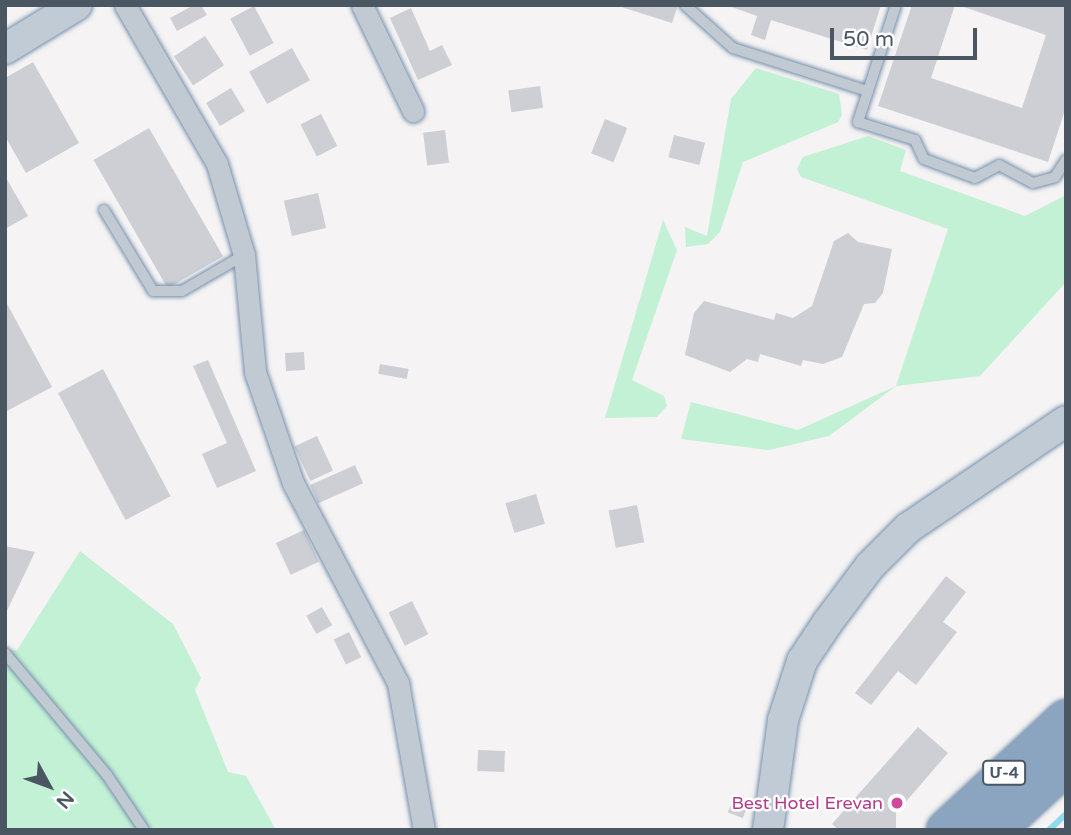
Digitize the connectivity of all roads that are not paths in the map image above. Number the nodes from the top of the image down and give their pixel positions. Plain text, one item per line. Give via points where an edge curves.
1 (77, 5) edge
2 (125, 5) edge
3 (362, 5) edge
4 (685, 5) edge
5 (896, 5) edge
6 (5, 50) edge
7 (869, 91) junction
8 (412, 111) dead end
9 (1066, 160) edge
10 (104, 209) dead end
11 (244, 254) junction
12 (1066, 421) edge
13 (5, 653) edge
14 (1066, 719) edge
15 (1066, 765) edge
16 (144, 830) edge
17 (424, 830) edge
18 (768, 830) edge
19 (946, 830) edge
20 (995, 830) edge

1 - 6 street
2 - 11 street via 217,164
3 - 8 street
4 - 7 lane via 733,48
5 - 7 lane
7 - 9 lane via 858,122 915,140 924,159 975,178 999,165 1023,182 1045,182 1055,177
10 - 11 lane via 153,291 182,291
11 - 17 street via 255,372 293,483 398,683
12 - 18 street via 908,528 870,566 828,622 802,661 783,720
13 - 16 lane via 107,775
14 - 19 highway, Մ-4
15 - 20 highway, Մ-4

